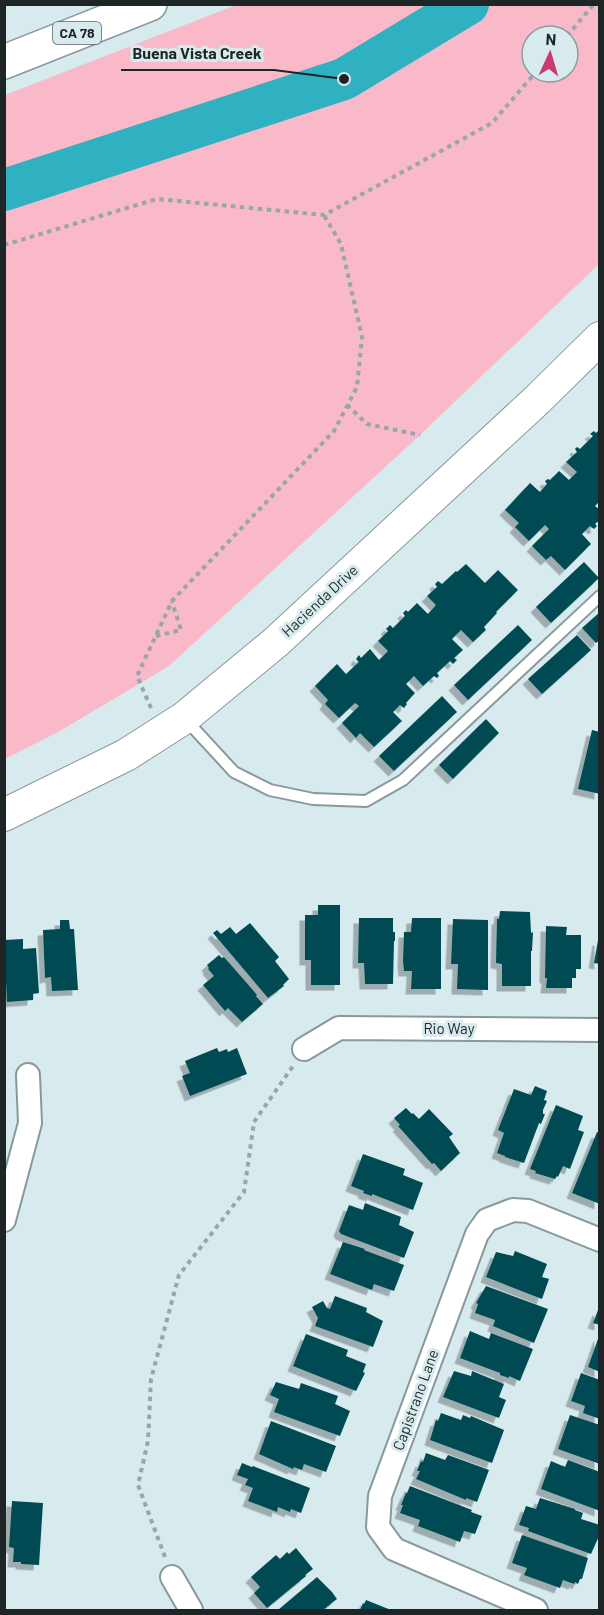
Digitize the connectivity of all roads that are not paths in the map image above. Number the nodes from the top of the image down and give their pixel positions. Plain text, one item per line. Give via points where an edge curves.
1 (150, 4) edge
2 (4, 62) edge
3 (600, 338) edge
4 (600, 596) edge
5 (173, 725) junction
6 (4, 815) edge
7 (600, 1030) edge
8 (304, 1049) road end
9 (28, 1075) dead end
10 (4, 1220) edge
11 (600, 1240) edge
12 (172, 1577) road end
13 (192, 1611) edge
14 (536, 1611) edge

1 - 2 highway, CA 78
3 - 5 main road, Hacienda Drive via 276,642
4 - 5 lane via 403,780 366,801 313,799 270,790 234,772
5 - 6 main road, Hacienda Drive via 126,754
7 - 8 street, Rio Way via 339,1028
9 - 10 street via 30,1123
11 - 14 street, Capistrano Lane via 528,1211 513,1210 488,1220 477,1234 380,1496 378,1527 394,1549
12 - 13 street

